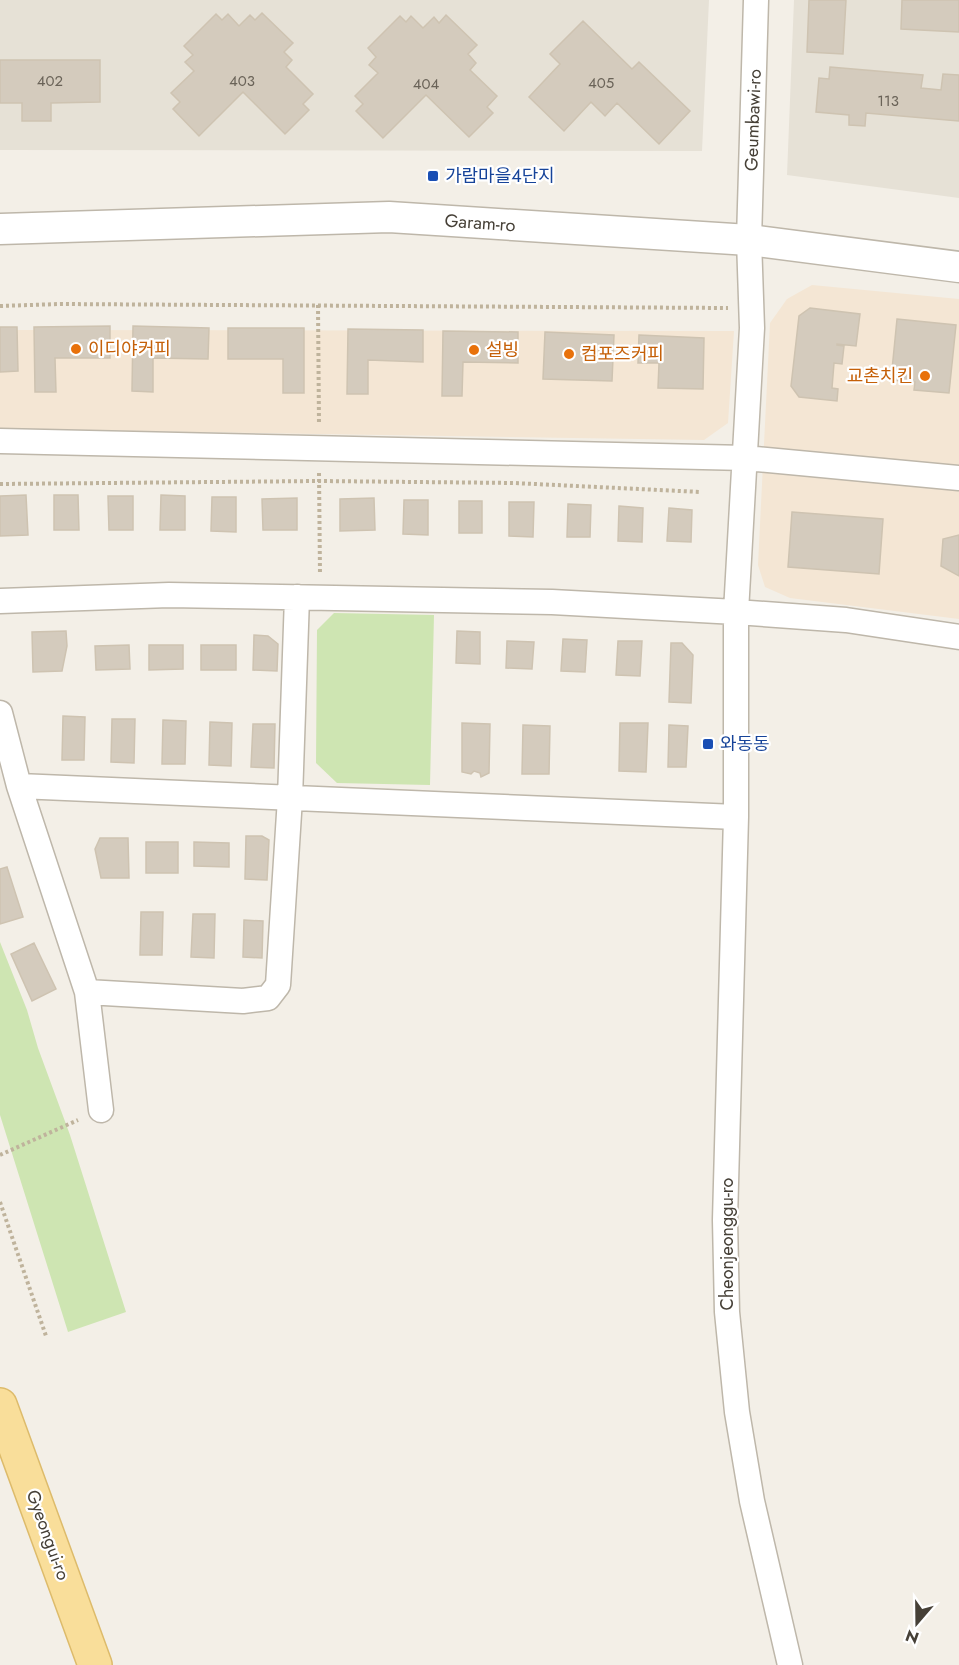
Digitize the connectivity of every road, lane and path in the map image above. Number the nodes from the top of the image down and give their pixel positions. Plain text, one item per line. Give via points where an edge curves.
1 (756, 0) edge
2 (0, 230) edge
3 (749, 240) junction
4 (959, 267) edge
5 (318, 305) junction
6 (0, 306) edge
7 (732, 308) dead end
8 (0, 441) edge
9 (319, 449) junction
10 (746, 458) junction
11 (959, 478) edge
12 (320, 481) junction
13 (0, 484) edge
14 (701, 492) dead end
15 (308, 597) junction
16 (0, 601) edge
17 (736, 612) junction
18 (959, 637) edge
19 (0, 713) edge
20 (19, 786) junction
21 (290, 798) junction
22 (736, 817) junction
23 (87, 992) junction
24 (101, 1110) joint
25 (0, 1155) edge
26 (0, 1202) edge
27 (46, 1336) dead end
28 (0, 1405) edge
29 (95, 1665) edge
30 (790, 1665) edge

1 - 3 street, Geumbawi-ro
2 - 3 street, Garam-ro via 389,217
3 - 4 street, Garam-ro
3 - 10 street, Geumbawi-ro via 752,328
5 - 6 path
5 - 7 path
5 - 9 path
8 - 9 street
9 - 10 street
9 - 12 path
10 - 11 street
10 - 17 street, Cheonjeonggu-ro
12 - 13 path
12 - 14 path via 514,483
12 - 15 path
15 - 16 street via 169,595
15 - 17 street via 552,602
15 - 21 street
17 - 18 street via 846,620
17 - 22 street, Cheonjeonggu-ro
19 - 20 street
20 - 21 street
20 - 23 street
21 - 22 street
21 - 23 street via 279,985 268,998 243,1001
22 - 30 street, Cheonjeonggu-ro via 725,1220 727,1312 737,1413
23 - 24 street
24 - 25 path
26 - 27 path
28 - 29 main road, Gyeongui-ro

